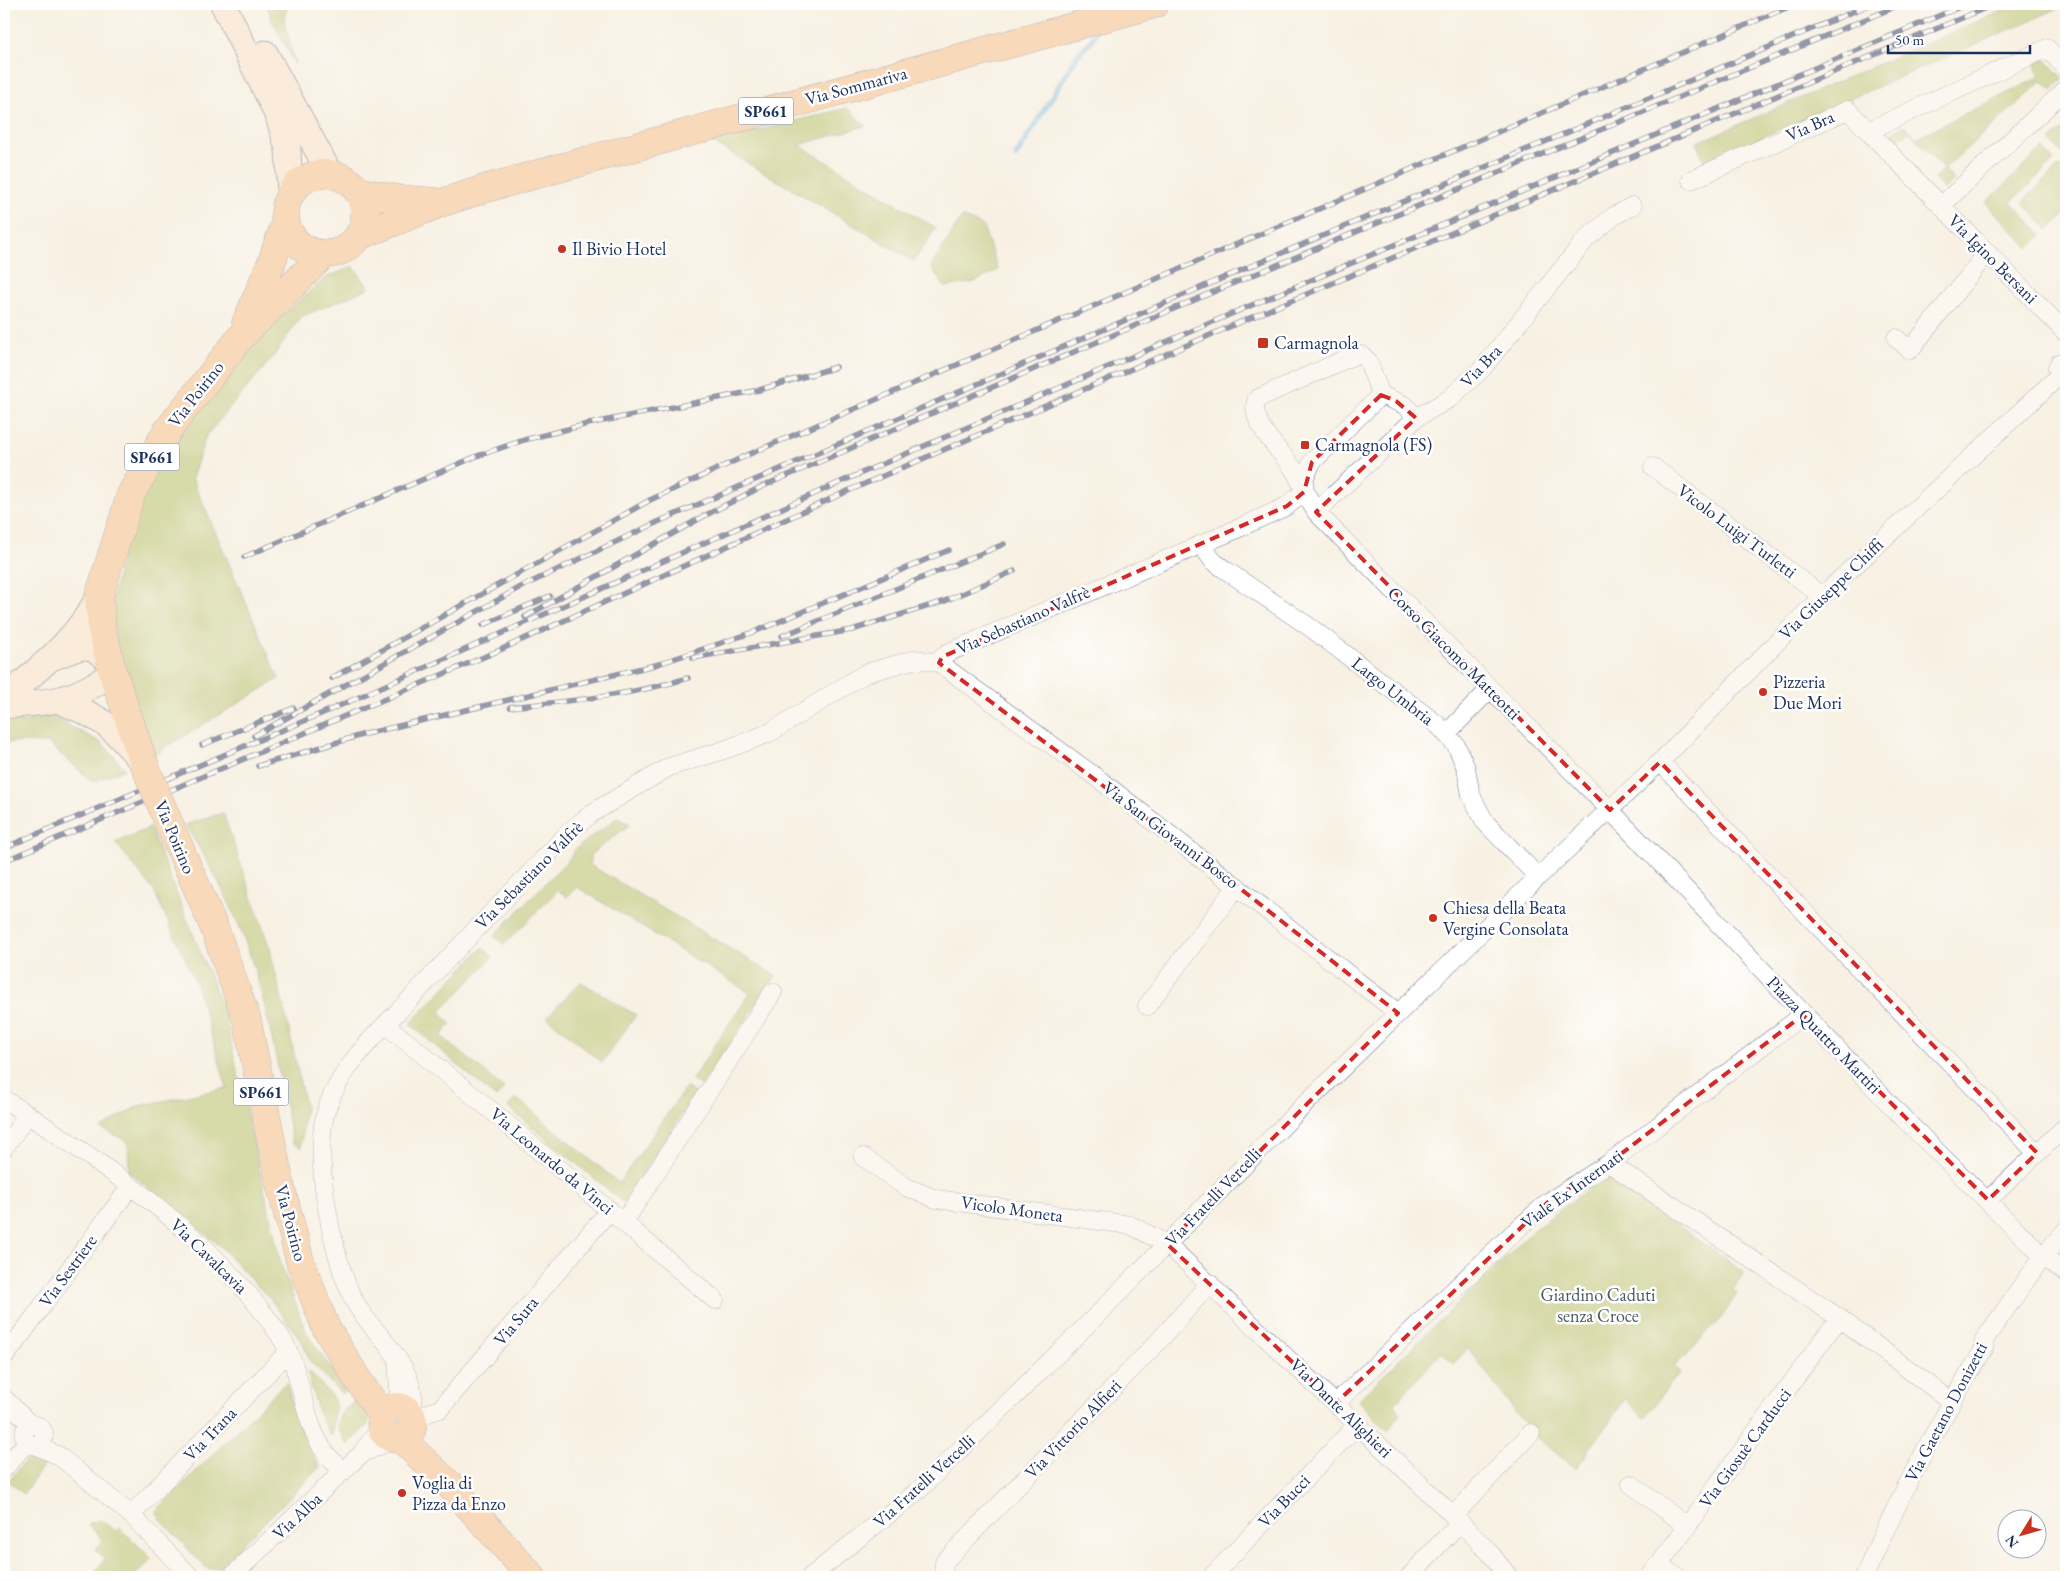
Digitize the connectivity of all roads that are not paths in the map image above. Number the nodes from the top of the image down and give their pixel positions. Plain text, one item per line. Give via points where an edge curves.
1 (223, 4) edge
2 (238, 4) edge
3 (1155, 4) edge
4 (2066, 69) edge
5 (2066, 89) edge
6 (1868, 131) junction
7 (330, 174) junction
8 (1691, 180) dead end
9 (358, 191) junction
10 (290, 194) junction
11 (441, 203) junction
12 (1632, 206) dead end
13 (1941, 206) junction
14 (285, 223) junction
15 (359, 236) junction
16 (1988, 253) junction
17 (323, 255) junction
18 (2066, 333) edge
19 (240, 338) junction
20 (1896, 338) dead end
21 (2064, 371) edge
22 (1381, 395) junction
23 (1416, 418) junction
24 (1653, 467) dead end
25 (1304, 492) junction
26 (1316, 512) junction
27 (1201, 544) junction
28 (99, 596) junction
29 (1822, 596) junction
30 (54, 657) junction
31 (940, 663) junction
32 (111, 667) junction
33 (1490, 689) junction
34 (4, 699) edge
35 (58, 701) junction
36 (4, 706) edge
37 (1446, 734) junction
38 (1660, 762) junction
39 (145, 766) junction
40 (1610, 810) junction
41 (1538, 877) junction
42 (1237, 886) junction
43 (773, 992) dead end
44 (1147, 1006) dead end
45 (1398, 1014) junction
46 (1803, 1015) junction
47 (386, 1025) junction
48 (4, 1098) edge
49 (28, 1114) junction
50 (2066, 1126) edge
51 (4, 1148) edge
52 (2037, 1153) junction
53 (862, 1157) dead end
54 (1609, 1163) junction
55 (130, 1187) junction
56 (1988, 1200) junction
57 (610, 1210) junction
58 (624, 1222) junction
59 (2066, 1230) edge
60 (1167, 1244) junction
61 (2043, 1256) junction
62 (2066, 1273) edge
63 (1210, 1283) junction
64 (715, 1300) dead end
65 (1838, 1318) junction
66 (288, 1352) junction
67 (7, 1354) dead end
68 (4, 1398) edge
69 (1951, 1401) junction
70 (1336, 1403) junction
71 (1358, 1424) junction
72 (397, 1425) junction
73 (1531, 1433) dead end
74 (34, 1437) junction
75 (4, 1469) edge
76 (343, 1472) junction
77 (1631, 1484) dead end
78 (131, 1515) junction
79 (1457, 1519) junction
80 (1688, 1527) junction
81 (1654, 1572) edge
82 (191, 1577) edge
83 (231, 1577) edge
84 (531, 1577) edge
85 (810, 1577) edge
86 (943, 1577) edge
87 (1211, 1577) edge
88 (1409, 1577) edge
89 (1508, 1577) edge
90 (1678, 1577) edge
91 (1864, 1577) edge

1 - 10 street, Via Poirino via 278,116 288,150
2 - 7 street
3 - 11 main road, Via Sommariva / SP661
4 - 6 street via 2047,48
5 - 13 street
6 - 8 street, Via Bra via 1848,110
6 - 13 street, Via Igino Bersani
7 - 9 main road via 350,183
7 - 10 main road via 307,178
9 - 11 main road, Via Sommariva
9 - 15 main road via 366,213
10 - 14 main road, Via Poirino / SP661
11 - 15 main road, Via Sommariva / SP661
12 - 23 street, Via Bra via 1587,238 1481,370 1449,398
13 - 16 street, Via Igino Bersani
14 - 17 main road via 299,246
14 - 19 main road, Via Poirino / SP661
15 - 17 main road, Via Poirino / SP661 via 344,250
16 - 18 street, Via Igino Bersani
16 - 20 street via 1910,350
17 - 19 main road, Via Poirino / SP661
19 - 28 main road, Via Poirino / SP661 via 167,431 131,494
21 - 29 street, Via Giuseppe Chiffi
22 - 23 street via 1406,406
22 - 25 street via 1312,462 1305,477
22 - 25 street, Corso Giacomo Matteotti via 1368,361 1355,354 1257,399 1254,410 1261,427 1293,468
23 - 26 street, Via Bra
24 - 29 street, Vicolo Luigi Turletti
25 - 26 street, Corso Giacomo Matteotti
25 - 27 street, Via Sebastiano Valfrè via 1287,506
26 - 33 street, Corso Giacomo Matteotti
27 - 31 street, Via Sebastiano Valfrè via 947,653
27 - 37 street, Largo Umbria via 1213,561 1311,628
28 - 30 street via 87,620
28 - 32 main road, Via Poirino / SP661 via 102,629
29 - 38 street, Via Giuseppe Chiffi
30 - 32 street via 86,646 97,649
30 - 34 street
31 - 42 street, Via San Giovanni Bosco via 1100,780
31 - 47 street, Via Sebastiano Valfrè via 916,659 866,673 769,733 669,767 592,813 568,833
32 - 35 street via 88,690
32 - 39 main road, Via Poirino / SP661
33 - 37 street
33 - 40 street, Corso Giacomo Matteotti
35 - 36 street
35 - 39 street via 101,719 114,729
37 - 41 street, Largo Umbria via 1456,745 1466,768 1471,795 1485,822
38 - 40 street, Via Giuseppe Chiffi
38 - 52 street
39 - 72 main road, Via Poirino / SP661, bridge via 214,927 247,1020 280,1184 300,1261 326,1328
40 - 41 street, Via Fratelli Vercelli
40 - 46 street, Piazza Quattro Martiri
41 - 45 street, Via Fratelli Vercelli
42 - 44 street
42 - 45 street, Via San Giovanni Bosco
43 - 58 street
45 - 60 street, Via Fratelli Vercelli
46 - 54 street, Viale Ex Internati
46 - 56 street, Piazza Quattro Martiri
47 - 57 street, Via Leonardo da Vinci
47 - 72 street, Via Sebastiano Valfrè via 350,1064 338,1085 323,1126 322,1158 328,1215 351,1295 397,1358
48 - 49 street, Via Cavalcavia
49 - 51 street
49 - 55 street, Via Cavalcavia
50 - 52 street
52 - 56 street
53 - 60 street, Vicolo Moneta via 906,1187 936,1198 1130,1225
54 - 65 street
54 - 70 street, Viale Ex Internati via 1548,1202
55 - 66 street, Via Cavalcavia via 194,1236 248,1291 282,1338
55 - 67 street, Via Sestriere
56 - 61 street, Piazza Quattro Martiri
57 - 58 street, Via Leonardo da Vinci
57 - 72 street, Via Sura via 449,1400 440,1408
58 - 64 street, Via Leonardo da Vinci
59 - 61 street, Via Gaetano Donizetti
60 - 63 street, Via Dante Alighieri
60 - 85 street, Via Fratelli Vercelli via 919,1490
61 - 62 street, Piazza Quattro Martiri
61 - 69 street, Via Gaetano Donizetti via 1984,1340 1984,1349
63 - 70 street, Via Dante Alighieri
63 - 86 street, Via Vittorio Alfieri via 1157,1343 944,1562
65 - 69 street
65 - 80 street, Via Giosuè Carducci
66 - 76 street, Via Cavalcavia via 320,1446
66 - 78 street, Via Trana
68 - 74 street via 26,1420
69 - 91 street, Via Gaetano Donizetti via 1891,1515
70 - 71 street, Via Dante Alighieri
71 - 79 street, Via Dante Alighieri
71 - 87 street, Via Bucci
72 - 76 street, Via Alba
72 - 84 main road, Via Poirino / SP661
73 - 79 street
74 - 75 street
74 - 78 street
76 - 83 street, Via Alba
77 - 80 street
78 - 82 street
79 - 88 street
79 - 89 street, Via Dante Alighieri
80 - 81 street, Via Giosuè Carducci
81 - 90 street

